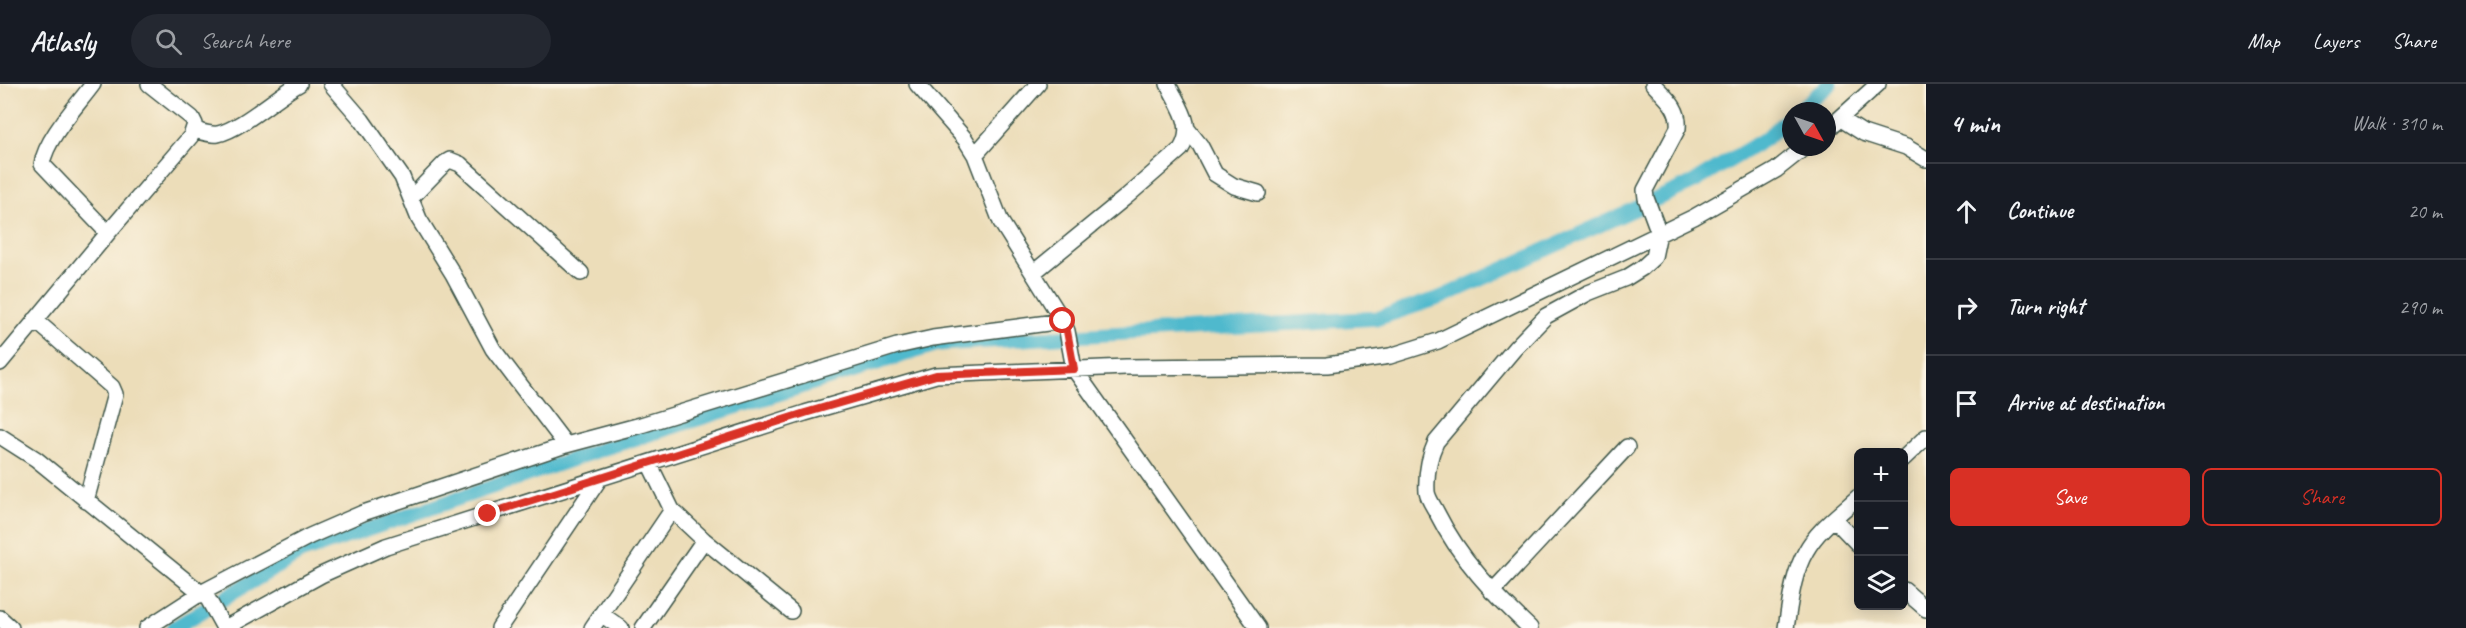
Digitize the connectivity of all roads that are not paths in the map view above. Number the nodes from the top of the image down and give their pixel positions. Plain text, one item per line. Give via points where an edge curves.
1 (93, 84) edge
2 (149, 84) edge
3 (331, 84) edge
4 (917, 84) edge
5 (1038, 84) edge
6 (1167, 84) edge
7 (1653, 84) edge
8 (1878, 84) edge
9 (291, 86) edge
10 (1841, 119) junction
11 (1836, 123) edge
12 (194, 130) junction
13 (1188, 130) junction
14 (975, 155) junction
15 (1793, 156) edge
16 (1926, 159) edge
17 (1258, 193) dead end
18 (412, 197) junction
19 (1657, 229) junction
20 (108, 233) junction
21 (581, 273) dead end
22 (1033, 273) junction
23 (35, 320) junction
24 (1065, 326) junction
25 (0, 363) edge
26 (1073, 364) junction
27 (0, 436) edge
28 (1926, 436) edge
29 (566, 445) junction
30 (1627, 447) dead end
31 (1908, 454) edge
32 (649, 463) junction
33 (600, 478) junction
34 (86, 501) junction
35 (1854, 501) edge
36 (672, 510) junction
37 (1834, 519) junction
38 (704, 540) junction
39 (1854, 540) edge
40 (1492, 592) junction
41 (1908, 593) edge
42 (204, 596) junction
43 (1926, 609) edge
44 (791, 611) dead end
45 (601, 614) junction
46 (0, 618) edge
47 (223, 625) edge
48 (11, 628) edge
49 (147, 628) edge
50 (499, 628) edge
51 (592, 628) edge
52 (621, 628) edge
53 (643, 628) edge
54 (1258, 628) edge
55 (1530, 628) edge
56 (1786, 628) edge

1 - 20 street via 43,155 42,164
2 - 12 street via 192,118
3 - 18 street via 362,120
4 - 14 street
5 - 14 street
6 - 13 street
7 - 19 street via 1676,109 1679,118 1678,128 1645,190
8 - 10 street
9 - 12 street via 232,128 218,134
10 - 11 street
10 - 16 street via 1863,133 1906,147
12 - 20 street
13 - 17 street via 1215,174 1234,186
13 - 22 street via 1186,141 1174,156
14 - 22 street via 1001,222
15 - 19 street via 1758,181
18 - 21 street via 445,163 450,160 460,164
18 - 29 street via 419,219 493,349
19 - 26 street via 1438,341 1390,356 1304,366
19 - 40 street via 1654,257 1626,278 1546,316 1436,442 1427,494 1468,565
20 - 23 street
22 - 24 street
23 - 25 street
23 - 34 street via 112,387 115,394
24 - 26 street
24 - 29 street via 933,338 897,346
26 - 32 street via 936,375
26 - 54 street
27 - 34 street via 36,459
28 - 31 street
29 - 42 street via 339,522
30 - 40 street
32 - 33 street
32 - 36 street
33 - 47 street via 386,546
33 - 50 street
34 - 42 street
35 - 37 street
36 - 38 street
36 - 45 street
37 - 39 street
37 - 56 street via 1806,551 1794,585
38 - 44 street
38 - 53 street
40 - 55 street
41 - 43 street
42 - 47 street
42 - 49 street
45 - 51 street
45 - 52 street
46 - 48 street

